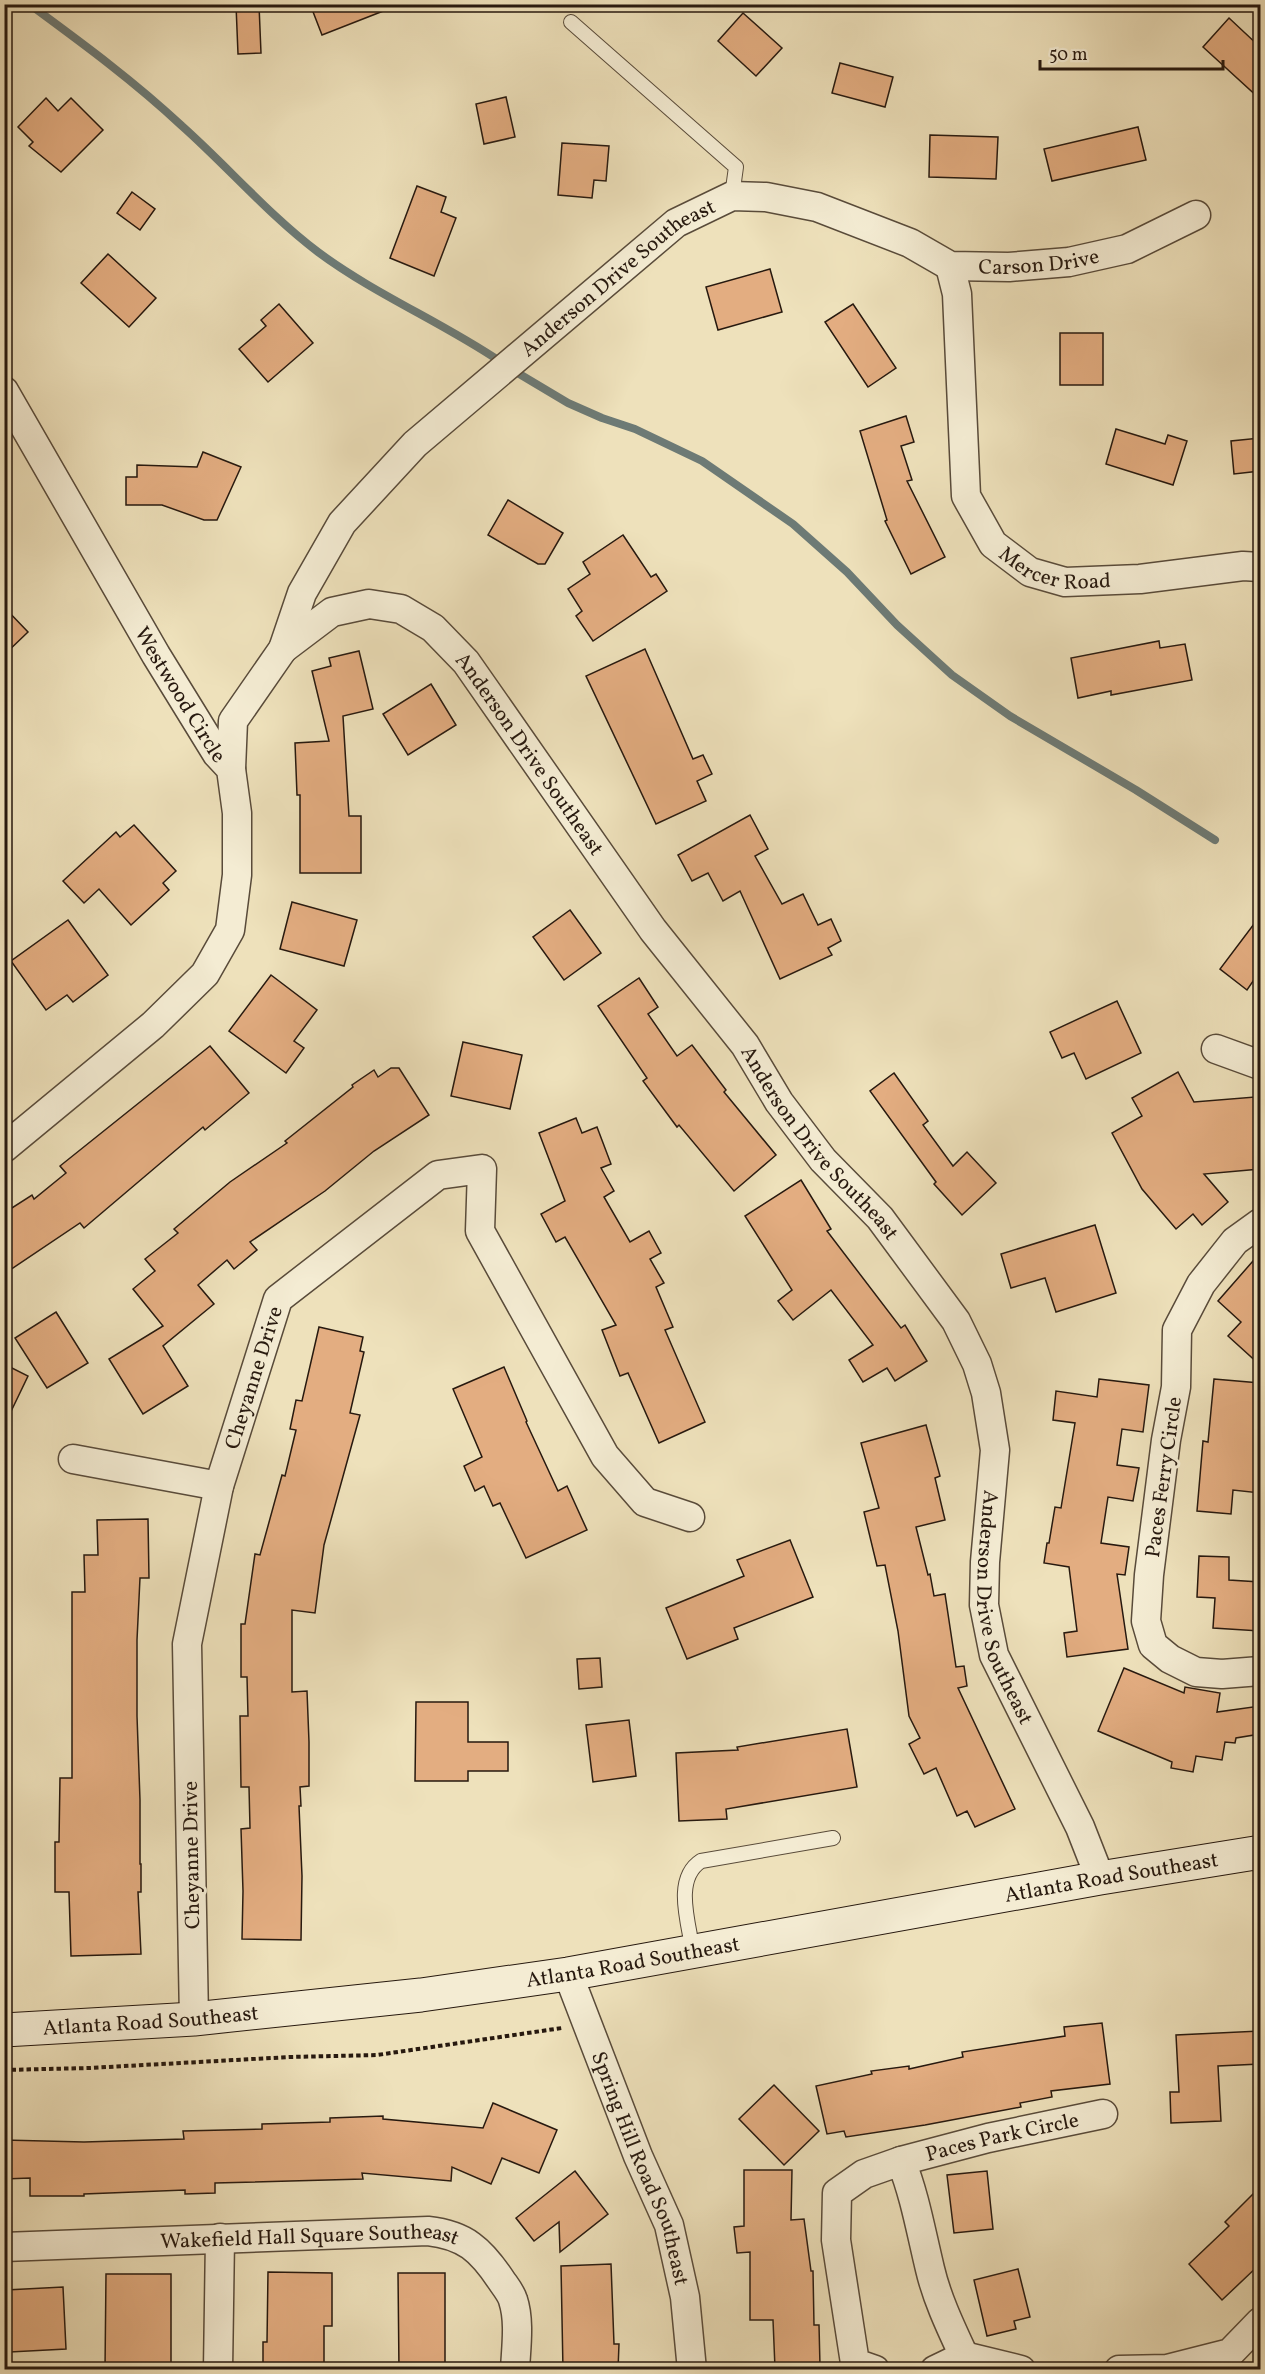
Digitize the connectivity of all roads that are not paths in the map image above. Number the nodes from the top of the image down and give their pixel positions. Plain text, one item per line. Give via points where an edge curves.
1 (571, 22) dead end
2 (732, 196) junction
3 (1196, 215) dead end
4 (881, 232) joint
5 (950, 266) junction
6 (4, 391) edge
7 (1260, 567) edge
8 (283, 649) junction
9 (231, 768) junction
10 (1216, 1049) dead end
11 (1260, 1065) edge
12 (4, 1148) edge
13 (1260, 1223) edge
14 (73, 1459) dead end
15 (219, 1486) junction
16 (690, 1517) dead end
17 (1260, 1671) edge
18 (833, 1838) dead end
19 (1259, 1854) edge
20 (1100, 1878) junction
21 (693, 1952) junction
22 (568, 1974) junction
23 (194, 2019) junction
24 (4, 2030) edge
25 (1103, 2114) dead end
26 (901, 2161) junction
27 (220, 2238) junction
28 (4, 2247) edge
29 (1260, 2322) edge
30 (964, 2356) junction
31 (1217, 2363) edge
32 (218, 2370) edge
33 (515, 2370) edge
34 (692, 2370) edge
35 (875, 2370) edge
36 (935, 2370) edge
37 (1021, 2370) edge
38 (1119, 2370) edge

1 - 2 lane via 736,167
2 - 4 street, Anderson Drive Southeast via 766,196 817,207
2 - 8 street, Anderson Drive Southeast via 676,224 415,444 342,523 303,593
3 - 5 street, Carson Drive via 1127,249 1069,262
4 - 5 street, Carson Drive
5 - 7 street, Mercer Road via 957,294 966,496 993,544 1030,572 1065,582
6 - 9 street, Westwood Circle via 156,655 217,754
8 - 9 street, Anderson Drive Southeast via 233,721
8 - 20 street, Anderson Drive Southeast via 332,612 369,604 401,609 433,628 466,662 654,930 745,1045 779,1102 823,1160 880,1218 956,1321 986,1393 995,1450 984,1605 994,1655 1080,1827
9 - 12 street, Westwood Circle via 237,813 237,875 230,930 205,974 153,1025
10 - 11 street
13 - 17 street, Paces Ferry Circle via 1235,1240 1201,1284 1177,1329 1176,1387 1166,1440 1146,1621 1153,1645 1196,1672
14 - 15 street
15 - 16 street, Cheyanne Drive via 278,1299 438,1175 483,1169 480,1231 606,1456 645,1502
15 - 23 street, Cheyanne Drive via 187,1644
18 - 21 lane via 700,1861 692,1867 686,1877 685,1898
19 - 20 main road, Atlanta Road Southeast
20 - 21 main road, Atlanta Road Southeast
21 - 22 main road, Atlanta Road Southeast
22 - 23 main road, Atlanta Road Southeast via 422,1995
22 - 34 street, Spring Hill Road Southeast via 638,2156 669,2225 686,2297
23 - 24 main road, Atlanta Road Southeast
25 - 26 street, Paces Park Circle
26 - 30 street, Paces Park Circle via 913,2190 930,2271
26 - 35 street, Paces Park Circle via 864,2174 837,2193 836,2240 855,2363
27 - 28 street, Wakefield Hall Square Southeast
27 - 32 street
27 - 33 street, Wakefield Hall Square Southeast via 447,2233 467,2242 487,2259 513,2299
29 - 31 street
30 - 36 street
30 - 37 street
31 - 38 street

